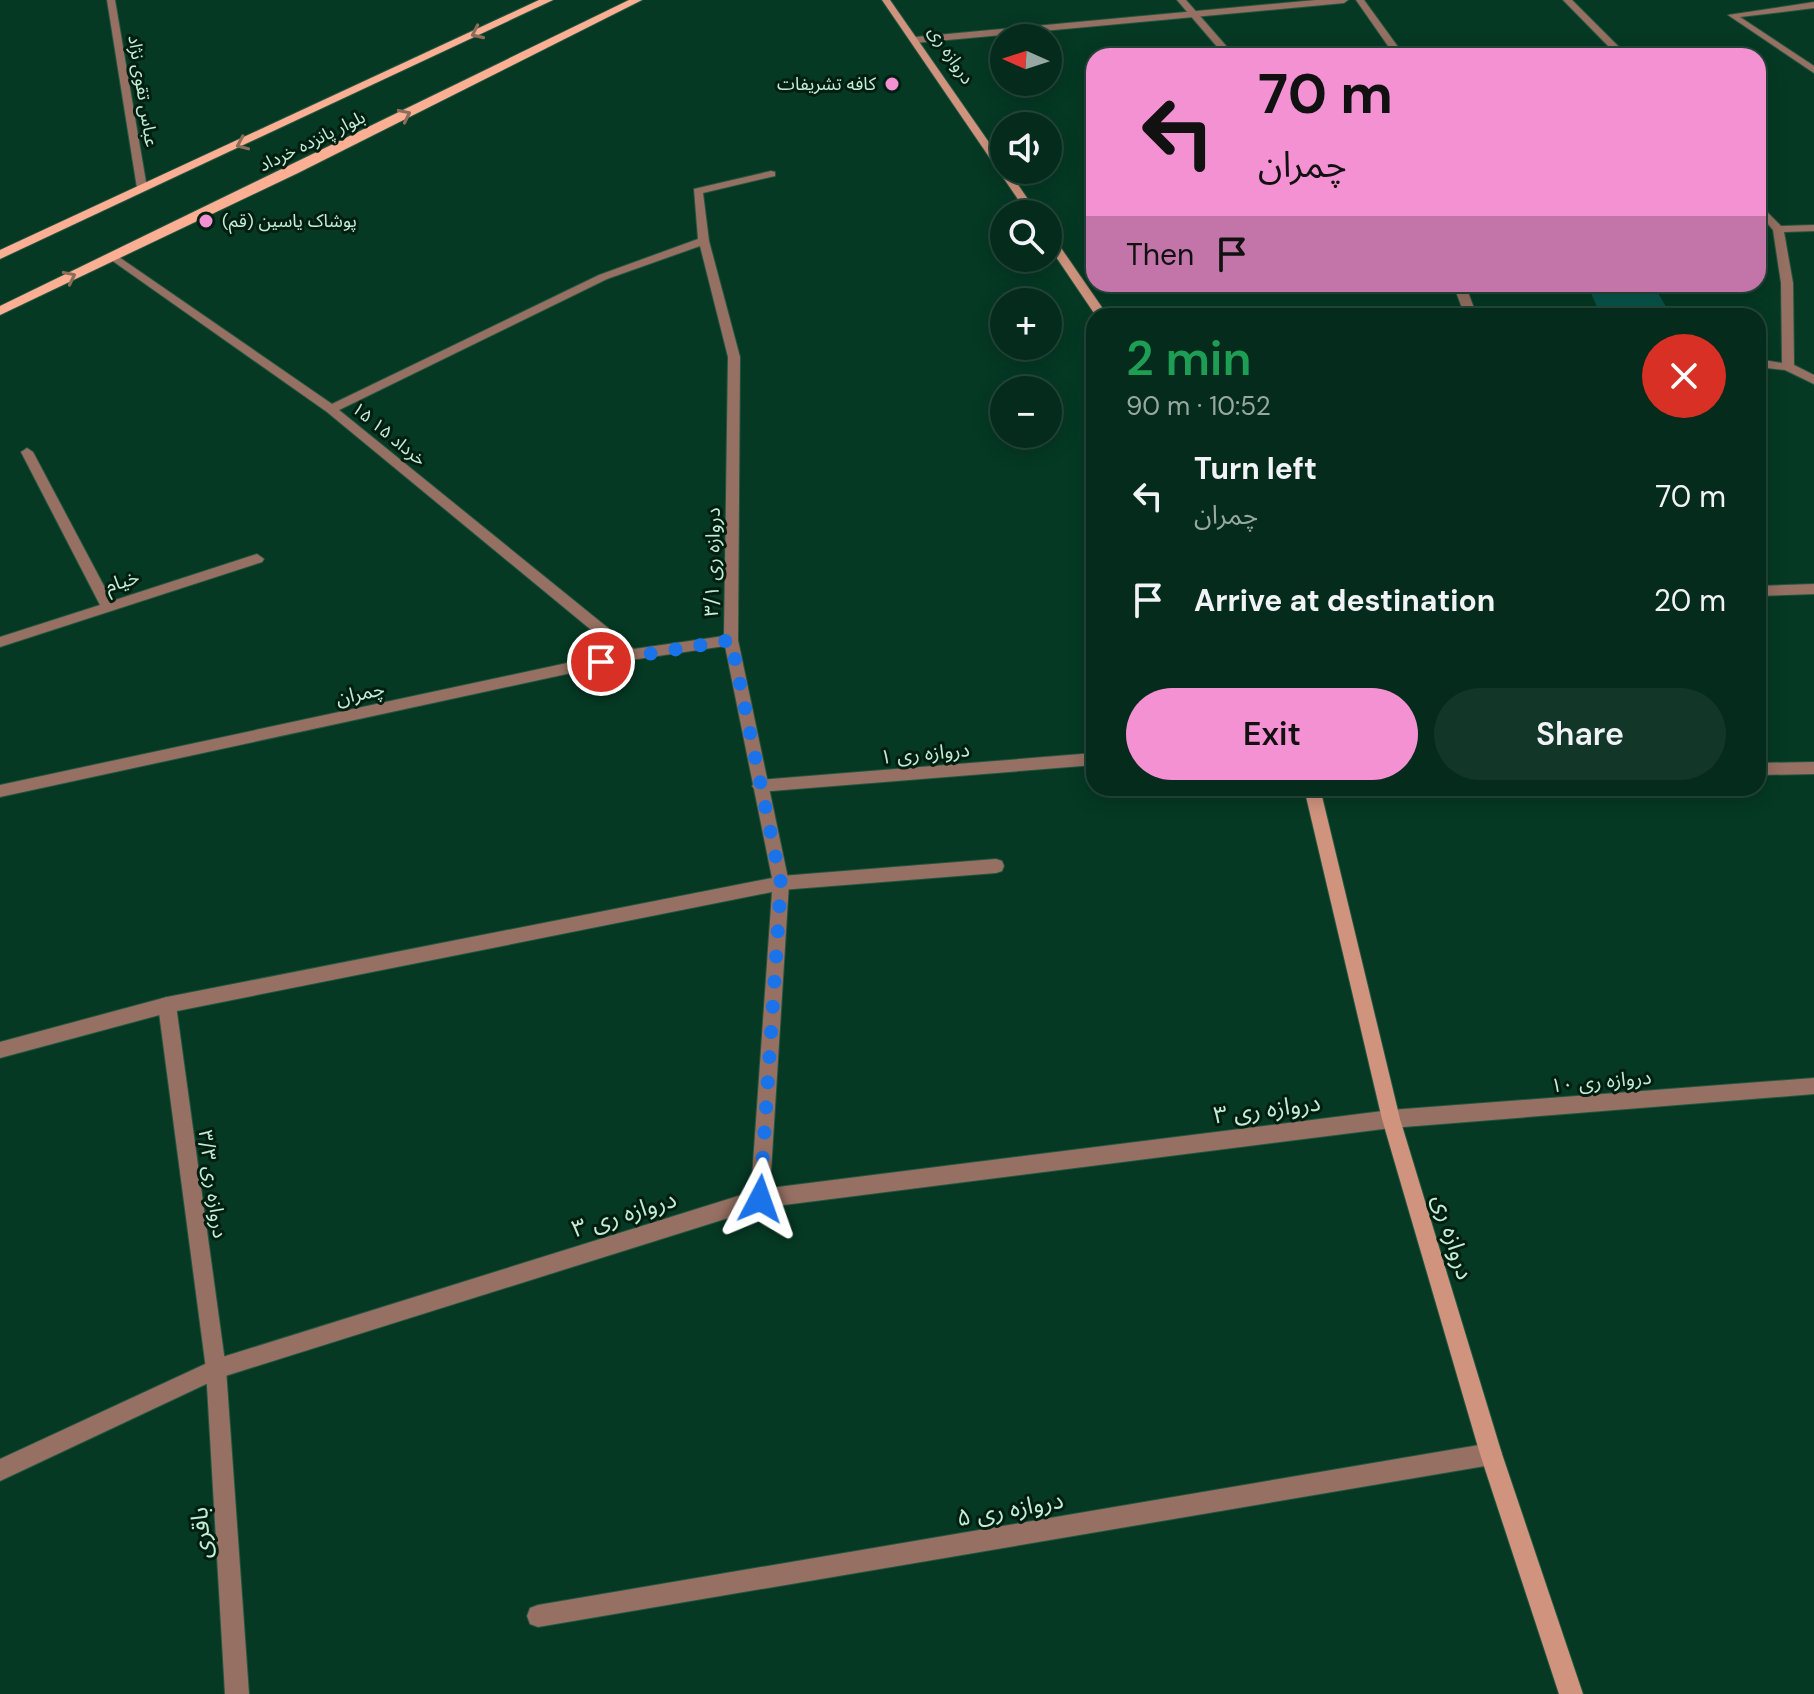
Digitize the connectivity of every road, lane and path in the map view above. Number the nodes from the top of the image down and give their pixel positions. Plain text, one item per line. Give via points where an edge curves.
1 (111, 0) edge
2 (548, 0) edge
3 (637, 0) edge
4 (886, 0) edge
5 (1181, 0) edge
6 (1344, 0) edge
7 (1360, 0) edge
8 (1567, 0) edge
9 (1814, 5) edge
10 (1193, 14) junction
11 (915, 40) junction
12 (1223, 48) edge
13 (1394, 48) edge
14 (1615, 48) edge
15 (1814, 70) edge
16 (771, 174) dead end
17 (142, 188) junction
18 (1024, 200) edge
19 (1766, 215) edge
20 (1814, 228) edge
21 (1778, 229) junction
22 (704, 241) junction
23 (0, 255) edge
24 (112, 257) junction
25 (1062, 257) edge
26 (1097, 308) edge
27 (0, 311) edge
28 (1766, 364) edge
29 (1788, 367) junction
30 (1814, 380) edge
31 (331, 409) junction
32 (27, 452) dead end
33 (257, 559) dead end
34 (1814, 589) edge
35 (1766, 591) edge
36 (108, 607) junction
37 (731, 640) junction
38 (0, 642) edge
39 (631, 655) junction
40 (1086, 760) edge
41 (1814, 768) edge
42 (1766, 769) edge
43 (760, 786) junction
44 (0, 791) edge
45 (1314, 796) edge
46 (996, 866) dead end
47 (781, 883) junction
48 (167, 1005) junction
49 (0, 1050) edge
50 (1814, 1086) edge
51 (1391, 1119) junction
52 (760, 1199) junction
53 (216, 1369) junction
54 (1491, 1454) junction
55 (0, 1470) edge
56 (538, 1616) dead end
57 (237, 1694) edge
58 (1571, 1694) edge

1 - 17 street, عباس تقوی نژاد
2 -> 17 main road, بلوار پانزده خرداد
24 -> 3 main road, بلوار پانزده خرداد
4 - 11 main road, دروازه ری
5 - 10 street
6 - 10 street
7 - 13 street
8 - 14 street
9 - 15 street via 1732,15
10 - 11 street
10 - 12 street
11 - 18 main road, دروازه ری
16 - 22 street, دروازه ری ۳/۱ via 698,191
17 - 23 main road, بلوار پانزده خرداد
19 - 21 street
20 - 21 street
21 - 29 street via 1787,283
22 - 31 street via 603,277
22 - 37 street, دروازه ری ۳/۱ via 734,357
27 -> 24 main road, بلوار پانزده خرداد
24 - 31 street, ۱۵ خرداد ۱۵
25 - 26 main road
28 - 29 street
29 - 30 street
31 - 39 street, ۱۵ خرداد ۱۵
32 - 36 street
33 - 36 street, خیام
34 - 35 street
36 - 38 street, خیام
37 - 39 street, چمران
37 - 43 street, دروازه ری ۳/۱
39 - 44 street, چمران
40 - 43 street, دروازه ری ۱
41 - 42 street
43 - 47 street, دروازه ری ۳/۱
45 - 51 main road, دروازه ری
46 - 47 street
47 - 48 street
47 - 52 street, دروازه ری ۳/۱
48 - 49 street
48 - 53 street, دروازه ری ۳/۳
50 - 51 street, دروازه ری ۱۰
51 - 52 street, دروازه ری ۳
51 - 54 main road, دروازه ری
52 - 53 street, دروازه ری ۳
53 - 55 street, دروازه ری ۳
53 - 57 street, باقری
54 - 56 street, دروازه ری ۵
54 - 58 main road, دروازه ری

